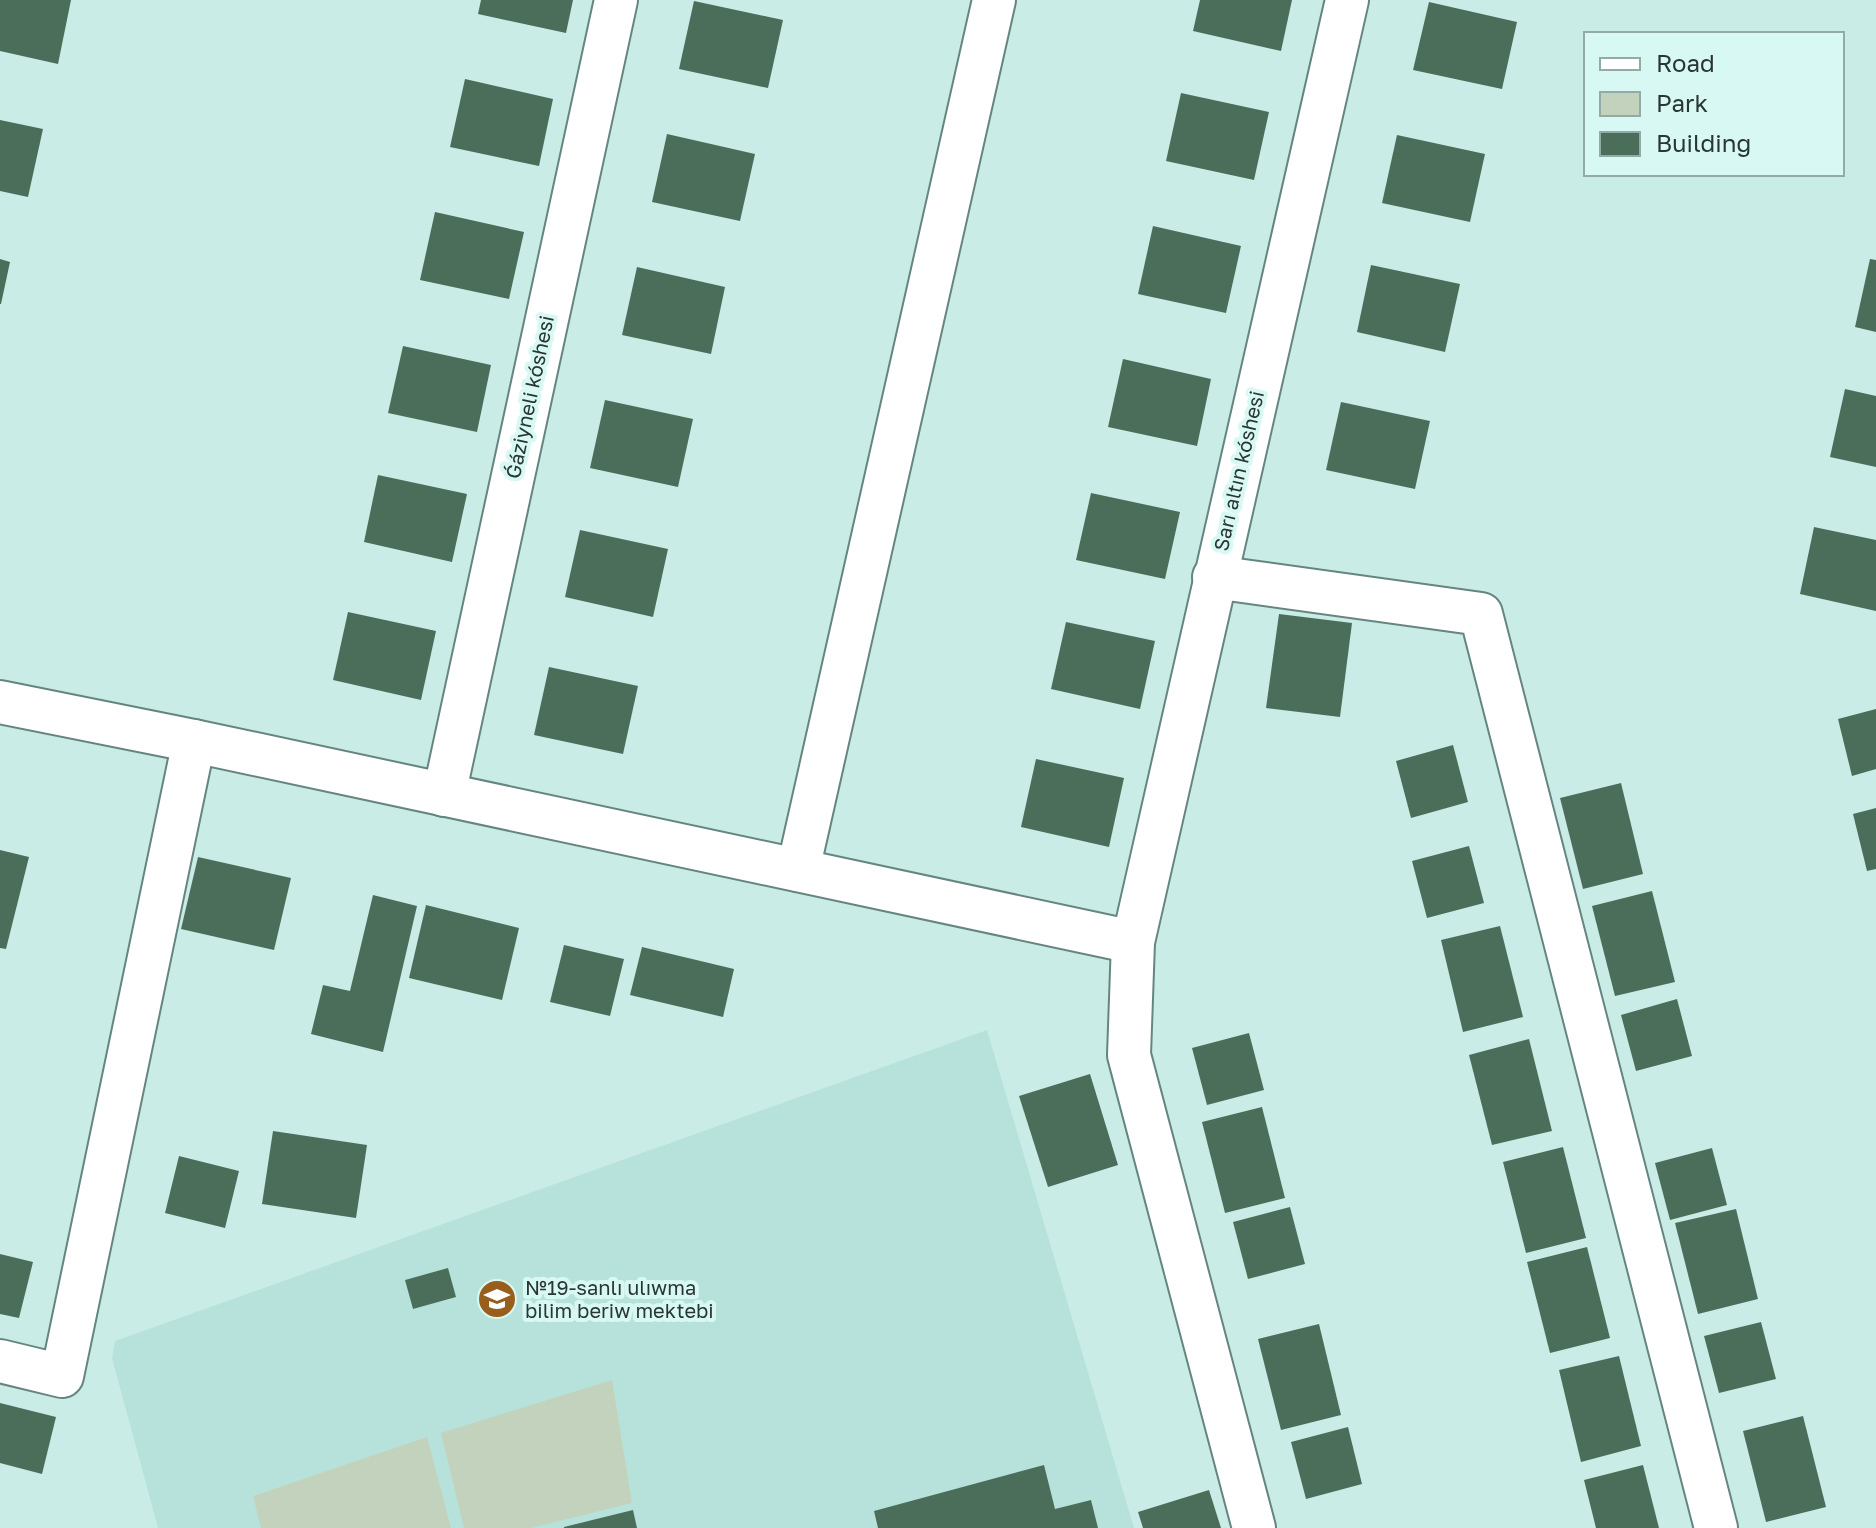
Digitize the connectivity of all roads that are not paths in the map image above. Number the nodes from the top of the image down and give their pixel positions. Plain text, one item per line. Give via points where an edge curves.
1 (616, 0) edge
2 (994, 0) edge
3 (1347, 0) edge
4 (1214, 577) junction
5 (0, 702) edge
6 (194, 741) junction
7 (444, 795) junction
8 (798, 870) junction
9 (1133, 942) junction
10 (0, 1361) edge
11 (1254, 1528) edge
12 (1716, 1528) edge

1 - 7 street, Ǵáziyneli kóshesi
2 - 8 street
3 - 4 street, Sarı altın kóshesi
4 - 9 street, Sarı altın kóshesi
4 - 12 street via 1481,614
5 - 6 street
6 - 7 street
6 - 10 street via 62,1376
7 - 8 street
8 - 9 street
9 - 11 street, Sarı altın kóshesi via 1129,1055

